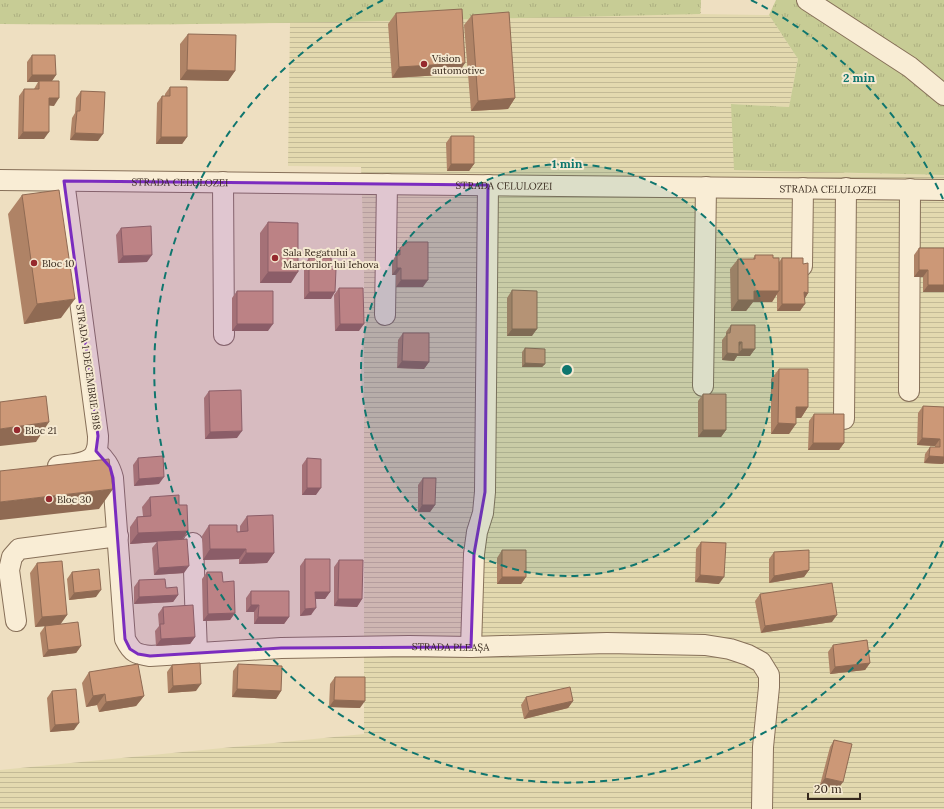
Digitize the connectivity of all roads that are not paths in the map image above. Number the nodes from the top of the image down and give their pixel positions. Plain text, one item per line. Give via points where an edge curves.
1 (807, 0) edge
2 (944, 95) edge
3 (0, 180) edge
4 (64, 181) junction
5 (222, 182) junction
6 (387, 184) junction
7 (488, 185) junction
8 (706, 187) junction
9 (803, 188) junction
10 (846, 188) junction
11 (910, 189) junction
12 (944, 190) edge
13 (802, 266) edge
14 (385, 315) dead end
15 (224, 335) dead end
16 (703, 386) dead end
17 (909, 390) dead end
18 (844, 419) edge
19 (96, 451) junction
20 (38, 469) edge
21 (118, 536) junction
22 (193, 543) dead end
23 (16, 621) dead end
24 (471, 647) junction
25 (197, 653) junction
26 (762, 809) edge

1 - 2 street via 910,67
3 - 4 street
4 - 5 street, STRADA CELULOZEI
4 - 19 street, STRADA 1 DECEMBRIE 1918 via 98,436
5 - 6 street, STRADA CELULOZEI
5 - 15 street
6 - 7 street, STRADA CELULOZEI
6 - 14 street
7 - 8 street, STRADA CELULOZEI
7 - 24 street via 485,492 474,554
8 - 9 street, STRADA CELULOZEI
8 - 16 street
9 - 10 street, STRADA CELULOZEI
9 - 13 street
10 - 11 street, STRADA CELULOZEI
10 - 18 street
11 - 12 street, STRADA CELULOZEI
11 - 17 street
19 - 20 street via 92,458 83,462
19 - 21 street via 105,459 113,478
21 - 23 street via 19,550 12,557 9,570
21 - 25 street, STRADA PLEAȘA via 126,640 130,649 138,654 150,656
22 - 25 street
24 - 25 street, STRADA PLEAȘA via 281,648
24 - 26 street, STRADA PLEAȘA via 607,643 705,645 736,651 762,662 769,675 763,747

